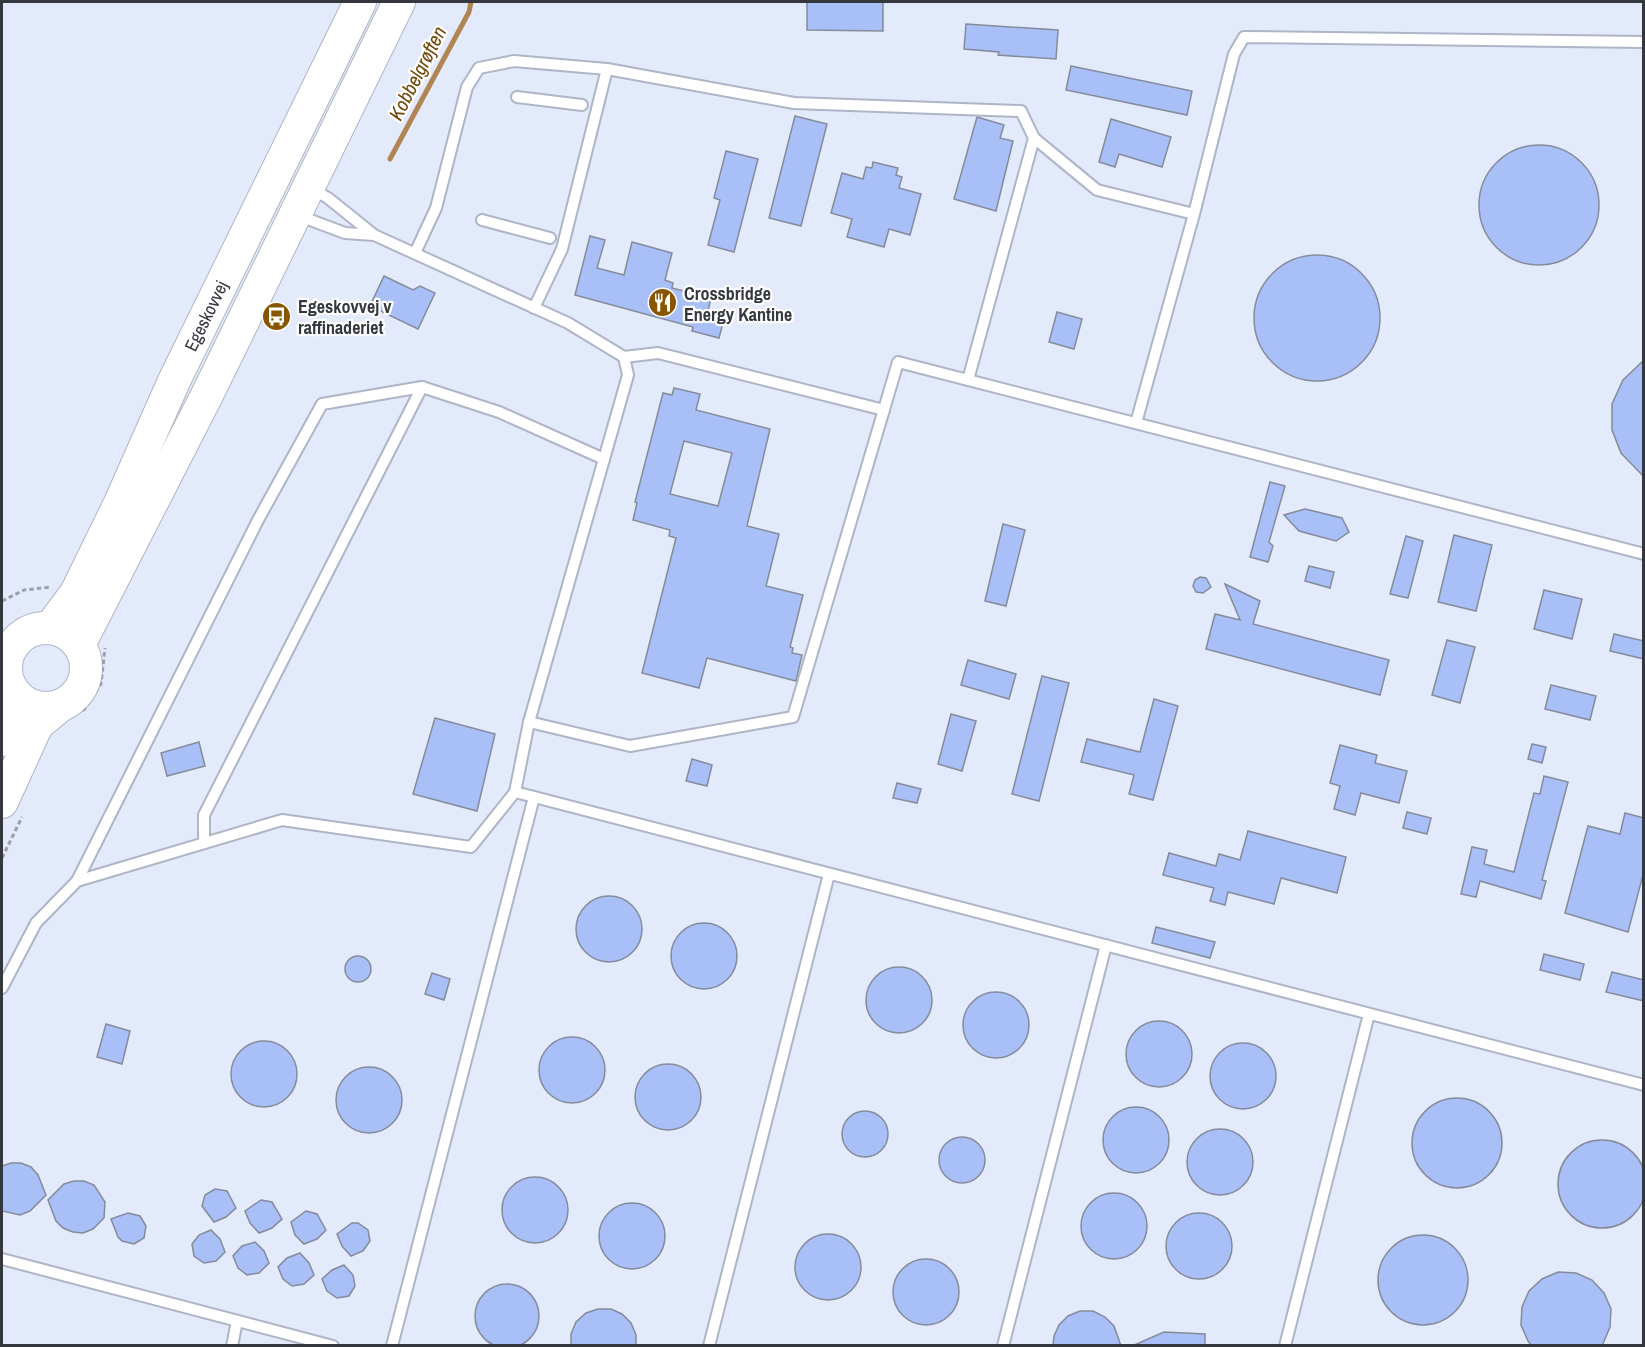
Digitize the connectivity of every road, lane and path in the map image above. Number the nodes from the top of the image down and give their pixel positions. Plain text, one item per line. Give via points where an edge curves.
1 (360, 2) edge
2 (399, 2) edge
3 (1644, 42) edge
4 (607, 69) junction
5 (517, 96) dead end
6 (582, 105) dead end
7 (1034, 138) junction
8 (302, 201) junction
9 (1194, 214) junction
10 (482, 220) dead end
11 (374, 235) junction
12 (550, 238) dead end
13 (415, 253) junction
14 (534, 308) junction
15 (624, 357) junction
16 (968, 380) junction
17 (422, 387) junction
18 (884, 411) junction
19 (1136, 423) junction
20 (604, 459) junction
21 (1644, 554) edge
22 (76, 593) junction
23 (2, 601) edge
24 (50, 628) junction
25 (92, 646) junction
26 (4, 657) edge
27 (13, 694) junction
28 (71, 709) junction
29 (529, 722) junction
30 (2, 740) edge
31 (515, 792) junction
32 (534, 797) junction
33 (2, 802) edge
34 (204, 843) junction
35 (829, 874) junction
36 (77, 881) junction
37 (1106, 945) junction
38 (2, 988) edge
39 (1369, 1014) junction
40 (1644, 1085) edge
41 (2, 1259) edge
42 (237, 1321) junction
43 (232, 1346) edge
44 (333, 1346) edge
45 (392, 1346) edge
46 (710, 1346) edge
47 (1003, 1346) edge
48 (1285, 1346) edge

1 - 22 main road, Egeskovvej via 174,381
2 - 8 main road, Egeskovvej
3 - 9 lane via 1244,37 1234,54
4 - 7 lane via 794,103 1021,111
4 - 13 lane via 514,61 479,68 467,87 436,208
4 - 14 lane via 562,249
5 - 6 lane
7 - 9 lane via 1097,190
7 - 16 lane
8 - 11 lane via 345,233
8 - 11 lane via 328,198
8 - 25 main road, Egeskovvej
9 - 19 lane
10 - 12 lane
11 - 13 lane
13 - 14 lane
14 - 15 lane via 568,323
15 - 18 lane via 658,353
15 - 20 lane via 628,375
16 - 18 lane via 898,363
16 - 19 lane
17 - 20 lane via 499,412
17 - 34 lane via 204,815
17 - 36 lane via 322,404 252,531
18 - 29 lane via 793,717 630,746
19 - 21 lane
20 - 29 lane
22 - 23 path via 54,586 24,591
22 - 24 main road, Egeskovvej
24 - 25 main road
24 - 26 main road via 36,629 18,639
25 - 28 main road
25 - 28 path via 101,684 91,704
26 - 27 main road
27 - 28 main road via 33,706
27 - 30 main road
28 - 33 main road via 38,725
29 - 31 lane
31 - 32 lane
31 - 34 lane via 471,847 282,820
32 - 35 lane
32 - 45 lane
34 - 36 lane
35 - 37 lane
35 - 46 lane
36 - 38 lane via 36,923
37 - 39 lane
37 - 47 lane
39 - 40 lane
39 - 48 lane
41 - 42 lane
42 - 43 lane
42 - 44 lane

